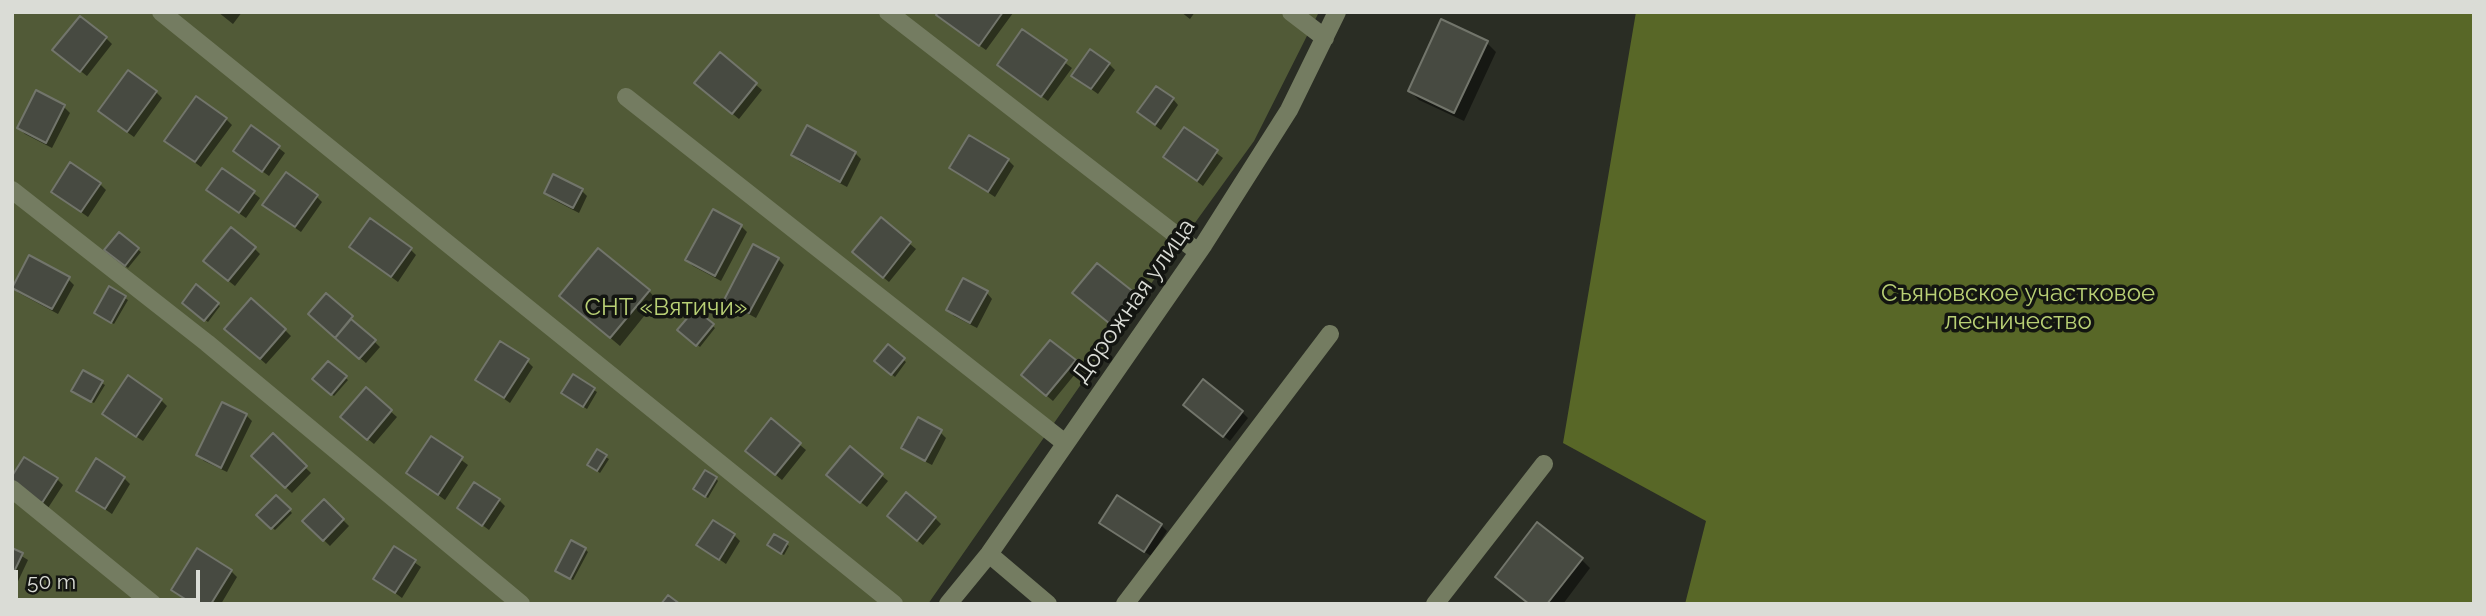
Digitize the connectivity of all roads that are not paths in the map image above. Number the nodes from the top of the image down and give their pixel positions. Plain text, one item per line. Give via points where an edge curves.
1 (161, 12) edge
2 (888, 12) edge
3 (1291, 12) edge
4 (1337, 12) edge
5 (1325, 37) junction
6 (626, 97) dead end
7 (12, 190) edge
8 (1198, 253) junction
9 (1330, 334) dead end
10 (1065, 443) junction
11 (1544, 464) dead end
12 (12, 489) edge
13 (989, 554) junction
14 (153, 604) edge
15 (522, 604) edge
16 (894, 604) edge
17 (948, 604) edge
18 (1048, 604) edge
19 (1125, 604) edge
20 (1435, 604) edge

1 - 16 street
2 - 8 street
3 - 5 street
4 - 5 street, Дорожная улица
5 - 8 street, Дорожная улица via 1289,110
6 - 10 street
7 - 15 street via 207,343
8 - 10 street, Дорожная улица
9 - 19 street
10 - 13 street, Дорожная улица
11 - 20 street
12 - 14 street
13 - 17 street, Дорожная улица
13 - 18 street

